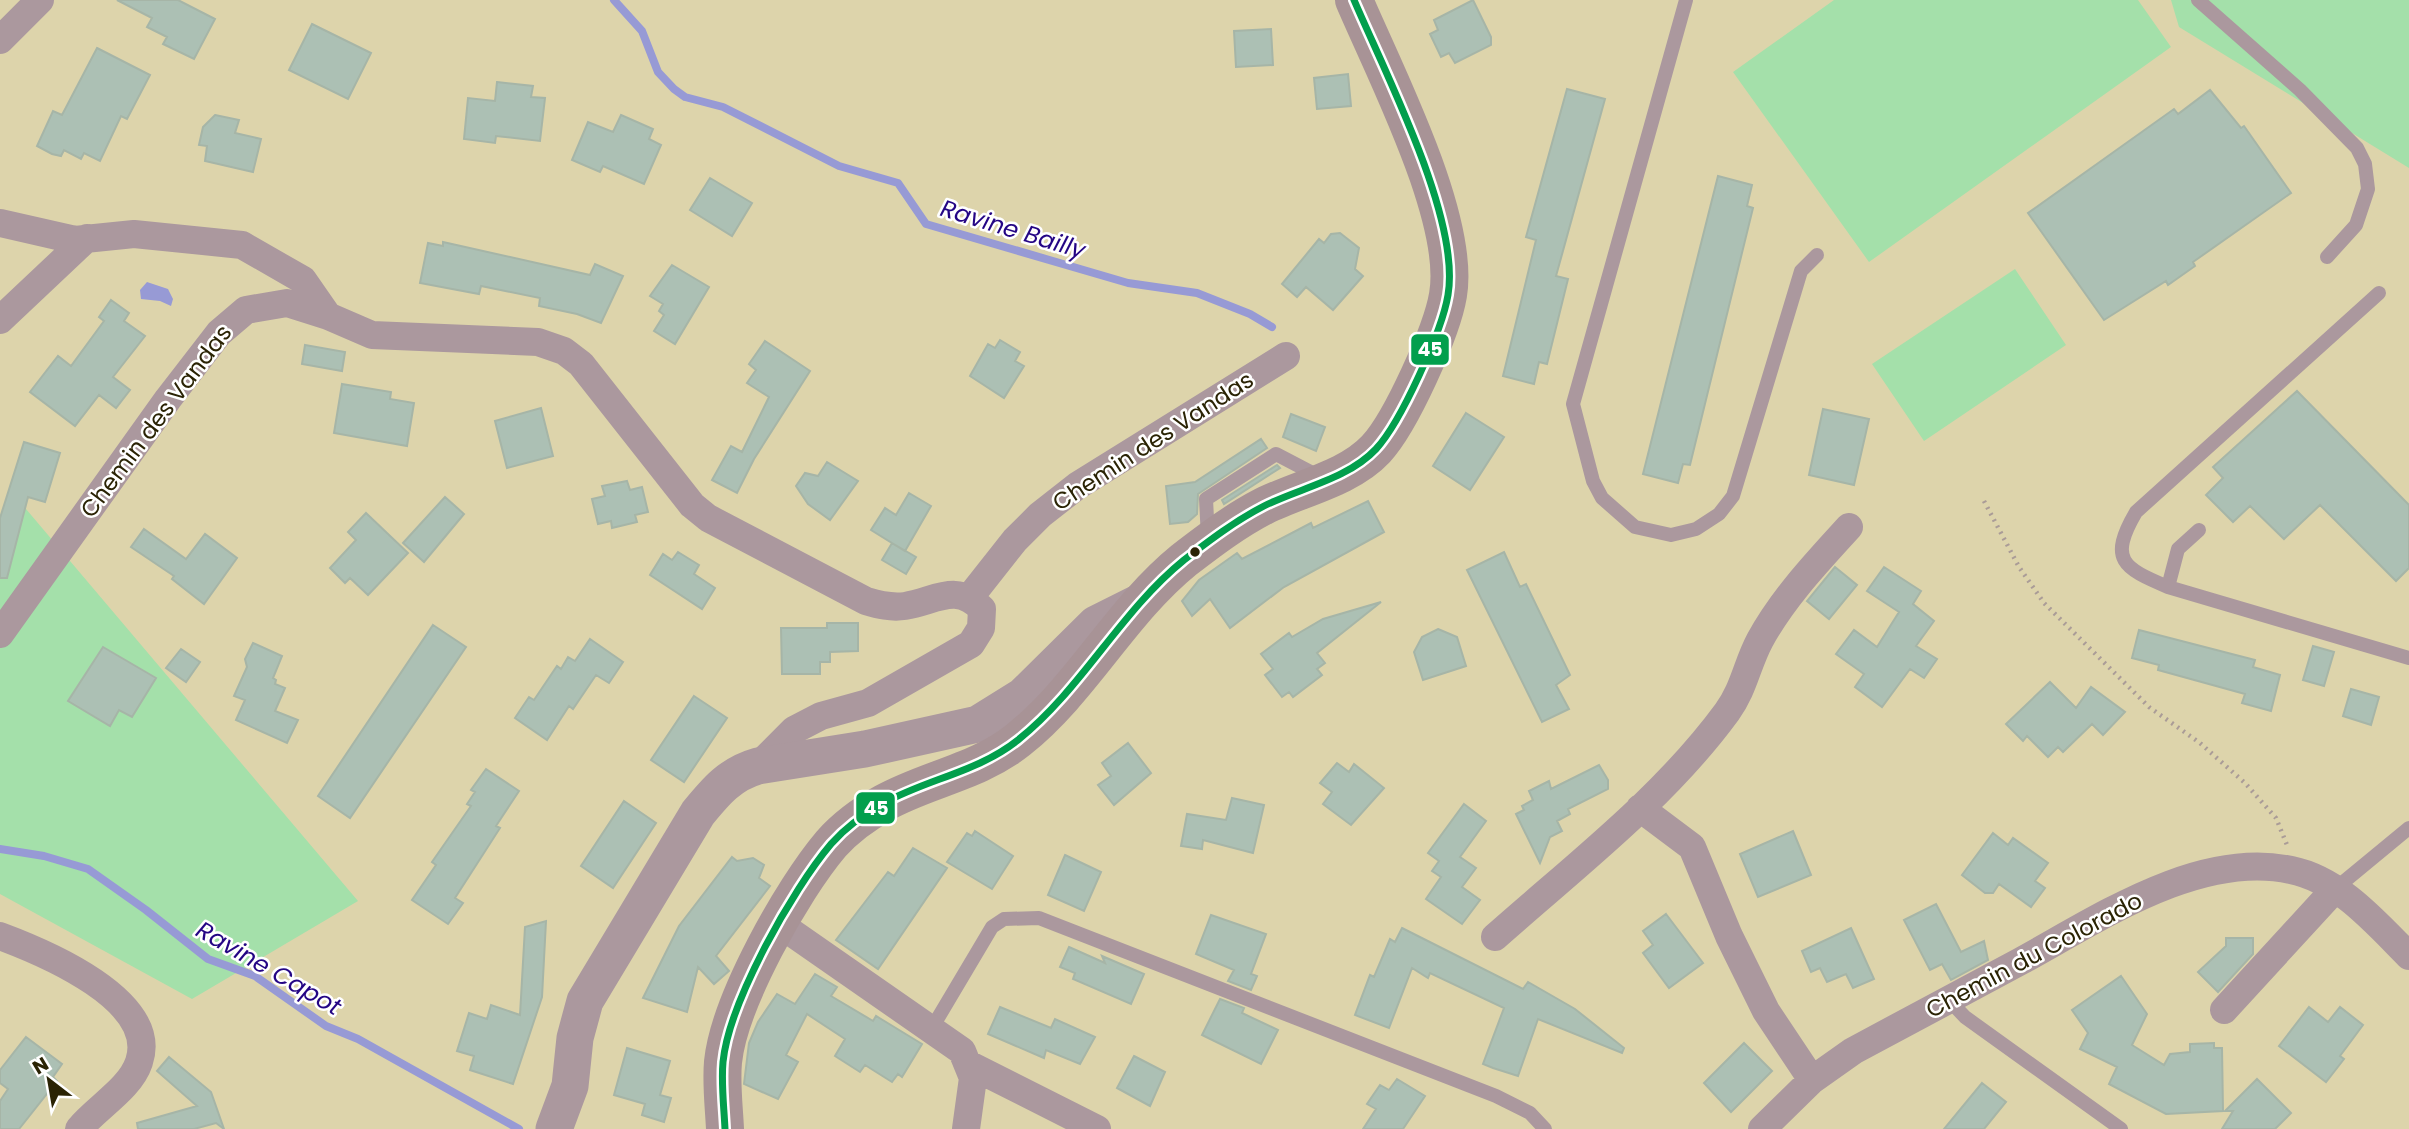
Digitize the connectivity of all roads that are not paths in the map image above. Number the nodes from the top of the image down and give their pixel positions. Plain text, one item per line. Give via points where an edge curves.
1 (40, 0) edge
2 (1354, 0) edge
3 (1686, 0) edge
4 (2198, 0) edge
5 (0, 40) edge
6 (0, 223) edge
7 (87, 238) junction
8 (1817, 255) dead end
9 (2327, 257) dead end
10 (2379, 293) dead end
11 (328, 316) junction
12 (0, 320) edge
13 (1286, 356) dead end
14 (1849, 527) dead end
15 (2199, 530) dead end
16 (2168, 587) junction
17 (970, 597) junction
18 (1136, 604) junction
19 (0, 634) edge
20 (2409, 658) edge
21 (758, 766) junction
22 (1640, 808) junction
23 (2409, 828) edge
24 (2335, 889) junction
25 (778, 923) junction
26 (0, 936) edge
27 (1495, 937) dead end
28 (2409, 957) edge
29 (1949, 1000) junction
30 (2224, 1010) dead end
31 (932, 1028) junction
32 (970, 1065) junction
33 (1812, 1080) junction
34 (555, 1127) edge
35 (79, 1129) edge
36 (724, 1129) edge
37 (966, 1129) edge
38 (1097, 1129) edge
39 (1545, 1129) edge
40 (1762, 1129) edge
41 (2121, 1129) edge

1 - 5 street
2 - 18 main road via 1422,160 1450,256 1448,296 1406,399 1378,447 1359,464 1247,516 1208,542
3 - 8 lane via 1573,404 1593,481 1602,498 1635,527 1671,536 1719,514 1733,496 1801,271
4 - 9 lane via 2300,90 2357,148 2365,164 2368,189 2356,225
6 - 7 street via 75,240
7 - 11 street via 134,234 242,245 303,280
7 - 12 street
10 - 16 lane via 2136,512 2122,536 2123,555 2131,571
11 - 17 street, Chemin des Vandas via 372,335 538,342 564,351 581,364 692,505 708,518 866,601 905,606 953,594
11 - 19 street, Chemin des Vandas via 287,303 246,310 233,319 168,399
13 - 17 street, Chemin des Vandas via 1068,493 1015,540
14 - 22 street via 1806,575 1759,641 1727,713
15 - 16 lane via 2178,549
16 - 20 lane
17 - 21 street via 982,609 981,628 971,645 868,704 821,716 794,730
18 - 21 street via 1096,624 1023,696 978,724
18 - 25 main road via 1049,710 1019,739 981,763 887,801 856,820 830,845
21 - 34 street via 721,785 698,813 585,1001 570,1086
22 - 27 street
22 - 33 street via 1692,848 1766,1011
23 - 24 lane
24 - 28 street, Chemin du Colorado
24 - 29 street, Chemin du Colorado via 2293,870 2254,866 2210,872 2129,902
24 - 30 street
25 - 31 street
25 - 36 main road via 751,975 729,1035 723,1062
26 - 35 street via 72,967 117,1001 137,1026 142,1050 132,1076
29 - 33 street, Chemin du Colorado via 1853,1051
29 - 41 lane via 1965,1017
31 - 32 street via 962,1051
31 - 39 lane via 992,927 1004,919 1039,918 1496,1096 1530,1113
32 - 37 street via 972,1091
32 - 38 street
33 - 40 street, Chemin du Colorado

